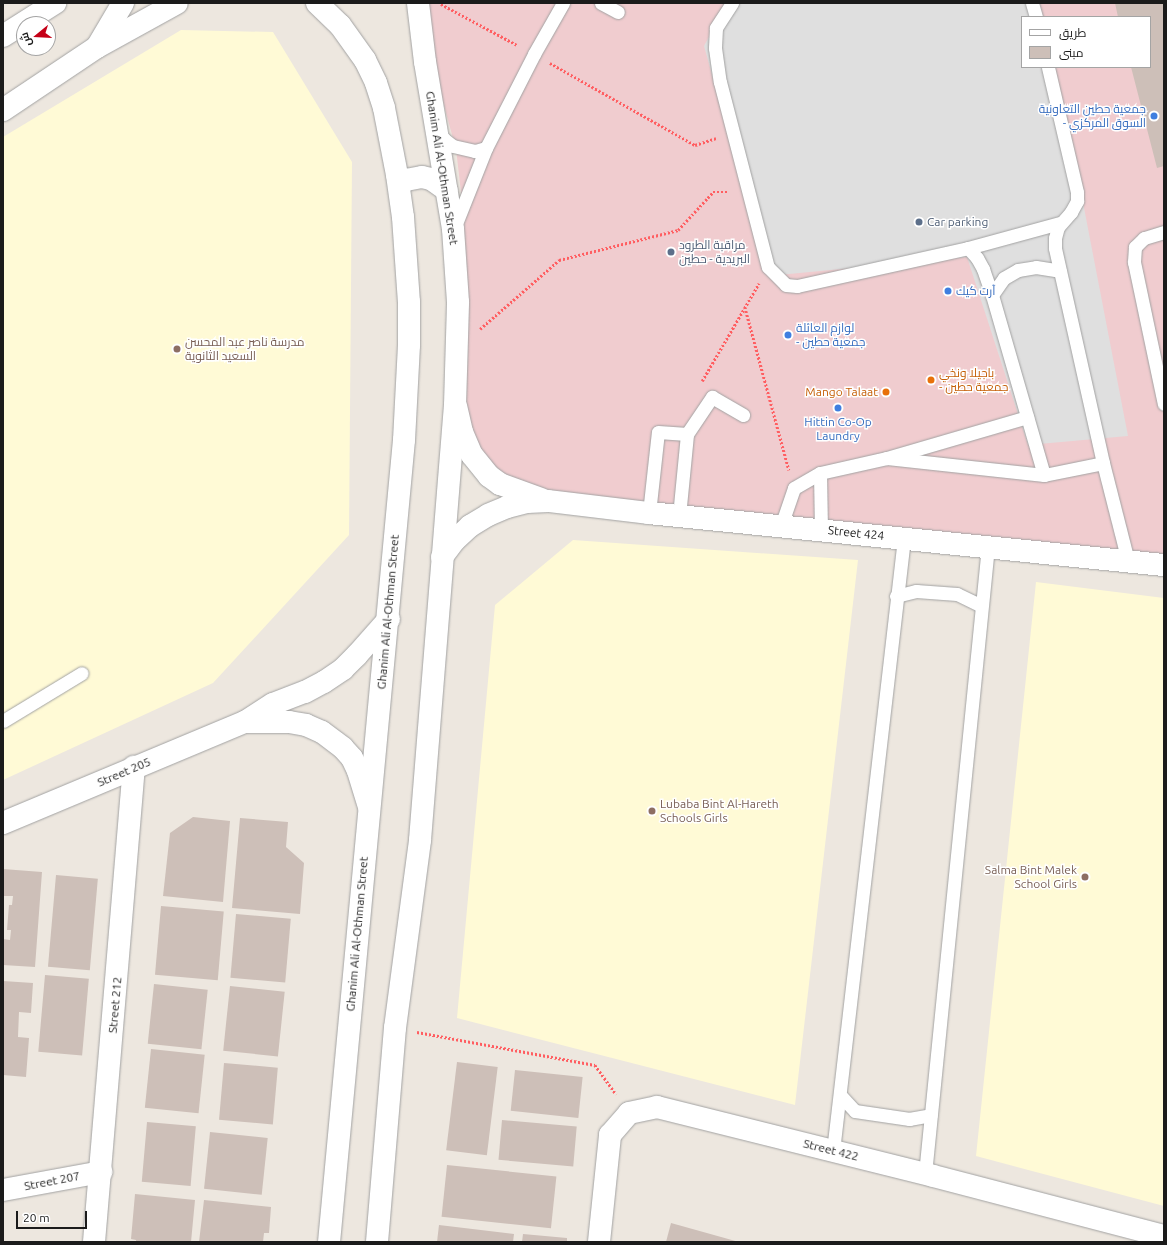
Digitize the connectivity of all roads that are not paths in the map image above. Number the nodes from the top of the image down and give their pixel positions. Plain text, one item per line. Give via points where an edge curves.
1 (55, 3) edge
2 (123, 3) edge
3 (177, 3) edge
4 (317, 3) edge
5 (418, 3) edge
6 (563, 3) edge
7 (601, 3) edge
8 (732, 3) edge
9 (1032, 3) edge
10 (618, 12) dead end
11 (1036, 16) edge
12 (3, 36) edge
13 (97, 48) junction
14 (1048, 68) edge
15 (3, 110) edge
16 (437, 130) junction
17 (486, 148) junction
18 (399, 185) junction
19 (447, 190) junction
20 (1060, 223) junction
21 (453, 229) junction
22 (1164, 232) edge
23 (968, 248) junction
24 (1060, 271) junction
25 (992, 295) junction
26 (1164, 404) edge
27 (455, 405) junction
28 (743, 415) dead end
29 (1027, 418) junction
30 (687, 434) junction
31 (887, 458) junction
32 (1103, 463) junction
33 (820, 473) junction
34 (1044, 475) junction
35 (548, 501) junction
36 (649, 513) junction
37 (679, 516) junction
38 (781, 526) junction
39 (821, 530) junction
40 (904, 538) junction
41 (988, 546) junction
42 (442, 557) junction
43 (1128, 561) junction
44 (1164, 565) edge
45 (896, 596) junction
46 (980, 605) junction
47 (388, 618) junction
48 (82, 673) dead end
49 (3, 721) edge
50 (245, 722) junction
51 (134, 767) junction
52 (369, 806) junction
53 (3, 823) edge
54 (840, 1095) junction
55 (931, 1115) junction
56 (833, 1151) junction
57 (101, 1172) junction
58 (924, 1174) junction
59 (3, 1190) edge
60 (1164, 1236) edge
61 (94, 1242) edge
62 (329, 1242) edge
63 (377, 1242) edge
64 (599, 1242) edge

1 - 12 street
2 - 13 street
3 - 13 street
4 - 18 street, Ghanim Ali Al-Othman Street via 353,42 376,84 384,108
5 - 16 street, Ghanim Ali Al-Othman Street
6 - 17 lane
7 - 10 lane
8 - 23 lane via 716,28 715,48 720,82 768,267 786,285 798,286
9 - 11 lane
13 - 15 street
14 - 20 lane via 1077,192 1071,212
16 - 17 lane via 453,146 475,151
16 - 19 street, Ghanim Ali Al-Othman Street
17 - 21 lane
18 - 19 street via 413,178 422,177 431,179
18 - 47 street, Ghanim Ali Al-Othman Street via 407,258 409,346 404,440
19 - 21 street, Ghanim Ali Al-Othman Street
20 - 23 lane
20 - 24 lane via 1055,248
21 - 27 street, Ghanim Ali Al-Othman Street via 458,302
22 - 26 lane via 1144,238 1135,246 1134,262
23 - 25 lane via 983,269
24 - 25 lane via 1036,267 1018,270 1004,278
24 - 32 lane
25 - 29 lane
27 - 35 street, Street 424 via 462,432 472,455 489,476 500,484
27 - 42 street, Ghanim Ali Al-Othman Street
28 - 30 lane via 712,398
29 - 31 lane
29 - 34 lane
30 - 36 lane via 658,432
30 - 37 lane
31 - 33 lane
31 - 34 lane
32 - 34 lane
32 - 43 lane
33 - 38 lane via 794,488
33 - 39 lane
35 - 36 street, Street 424
35 - 42 street, Street 424 via 520,503 488,515 470,526
36 - 37 street, Street 424
37 - 38 street, Street 424
38 - 39 street, Street 424
39 - 40 street, Street 424
40 - 41 street, Street 424
40 - 45 lane
41 - 43 street, Street 424
41 - 46 lane
42 - 63 street, Ghanim Ali Al-Othman Street via 420,840 395,1028
43 - 44 street, Street 424
45 - 46 lane via 916,592 957,594
45 - 54 lane
46 - 55 lane
47 - 50 street, Street 205 via 343,669 305,692 273,704
47 - 52 street, Ghanim Ali Al-Othman Street
48 - 49 lane
50 - 51 street, Street 205
50 - 52 street, Street 205 via 289,722 306,725 322,732 352,758
51 - 53 street, Street 205
51 - 57 street, Street 212
52 - 62 street, Ghanim Ali Al-Othman Street
54 - 55 lane via 855,1111 909,1119
54 - 56 lane
55 - 58 lane
56 - 58 street, Street 422
56 - 64 street, Street 422 via 657,1107 629,1113 610,1135
57 - 59 street, Street 207
57 - 61 street, Street 212
58 - 60 street, Street 422

